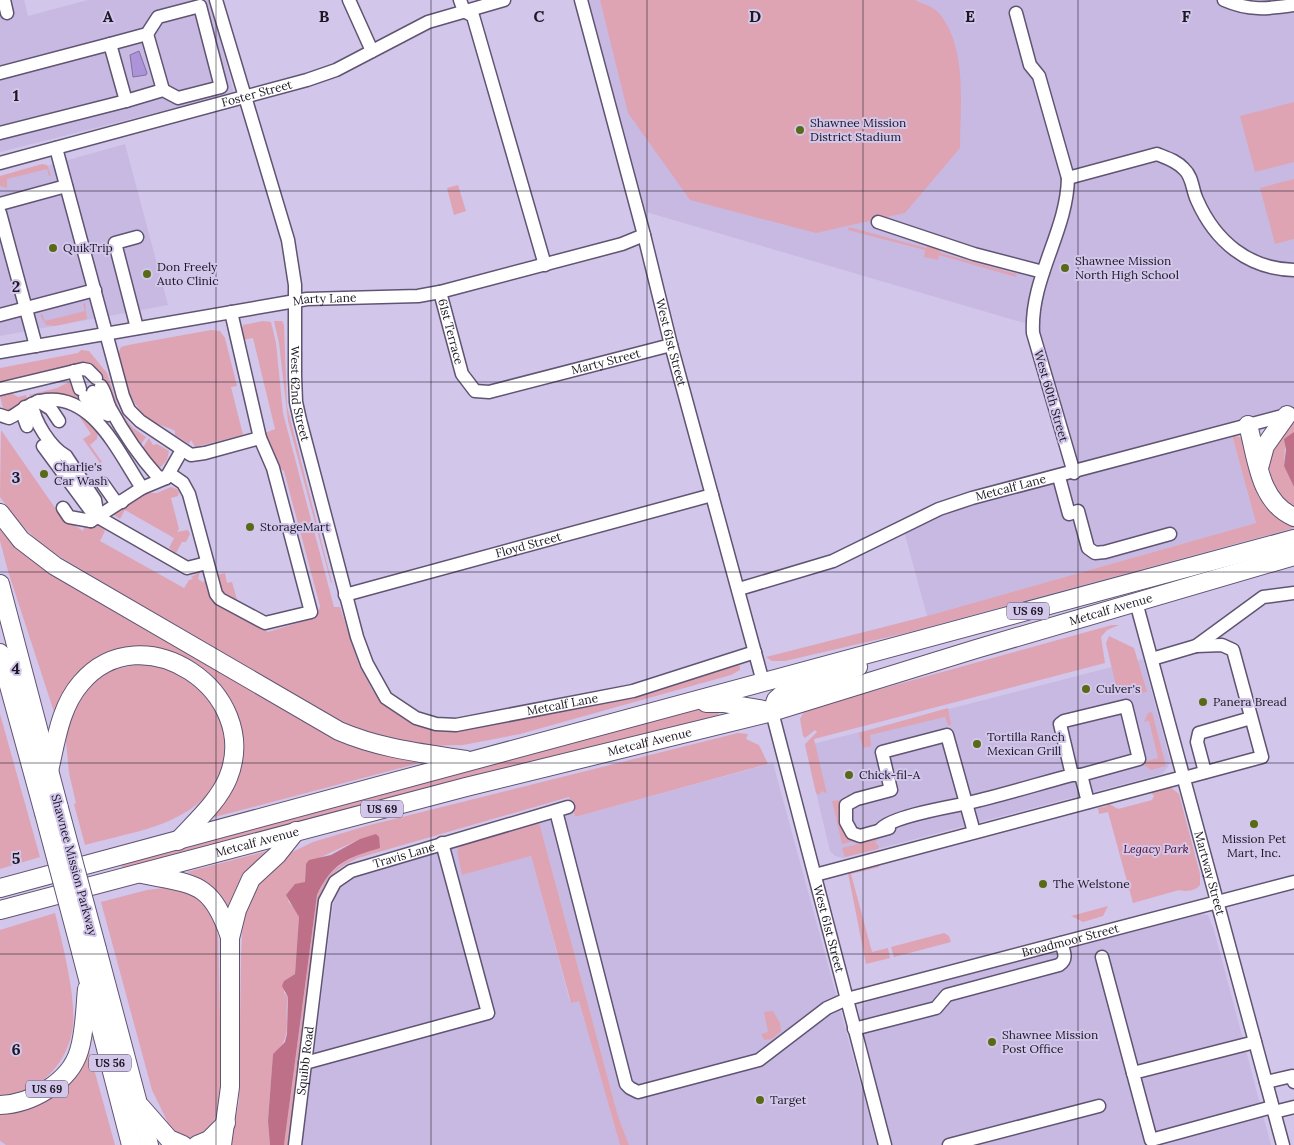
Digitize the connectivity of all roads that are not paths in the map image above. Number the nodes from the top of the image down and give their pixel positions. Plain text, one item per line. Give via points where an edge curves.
1 (216, 0) edge
2 (349, 0) edge
3 (504, 0) edge
4 (581, 0) edge
5 (1224, 0) edge
6 (462, 5) edge
7 (1294, 5) edge
8 (1016, 13) dead end
9 (147, 34) junction
10 (110, 44) junction
11 (372, 51) junction
12 (0, 73) edge
13 (162, 90) junction
14 (246, 97) junction
15 (126, 101) junction
16 (0, 133) edge
17 (56, 148) junction
18 (0, 163) edge
19 (1068, 178) junction
20 (66, 186) junction
21 (0, 204) edge
22 (0, 213) edge
23 (878, 222) dead end
24 (644, 235) junction
25 (138, 237) dead end
26 (545, 265) junction
27 (1294, 270) edge
28 (1043, 272) junction
29 (95, 290) junction
30 (440, 292) junction
31 (294, 302) junction
32 (26, 308) junction
33 (231, 312) junction
34 (0, 316) edge
35 (137, 328) junction
36 (107, 334) junction
37 (36, 346) junction
38 (671, 346) junction
39 (0, 352) edge
40 (74, 371) junction
41 (540, 378) joint
42 (90, 387) junction
43 (0, 389) edge
44 (31, 404) junction
45 (1290, 414) edge
46 (2, 419) edge
47 (59, 421) dead end
48 (28, 425) dead end
49 (1248, 425) junction
50 (260, 438) junction
51 (44, 445) dead end
52 (182, 450) junction
53 (1259, 468) junction
54 (1074, 473) junction
55 (1060, 477) junction
56 (157, 481) junction
57 (104, 484) dead end
58 (712, 495) junction
59 (122, 502) junction
60 (63, 508) dead end
61 (0, 513) edge
62 (1294, 517) edge
63 (95, 518) junction
64 (1170, 534) dead end
65 (1294, 539) edge
66 (1294, 556) edge
67 (207, 563) junction
68 (0, 584) edge
69 (739, 589) junction
70 (1294, 593) edge
71 (346, 595) junction
72 (1136, 602) junction
73 (924, 639) junction
74 (1196, 646) junction
75 (755, 652) junction
76 (0, 653) edge
77 (1152, 659) junction
78 (763, 682) junction
79 (378, 686) joint
80 (682, 703) junction
81 (1106, 710) junction
82 (772, 712) junction
83 (1252, 721) junction
84 (473, 761) junction
85 (49, 771) junction
86 (1208, 771) junction
87 (1073, 776) junction
88 (1183, 778) junction
89 (1088, 802) junction
90 (966, 803) junction
91 (562, 809) joint
92 (51, 811) junction
93 (296, 831) junction
94 (974, 832) junction
95 (178, 841) junction
96 (442, 843) junction
97 (139, 873) junction
98 (815, 875) junction
99 (1294, 882) edge
100 (0, 888) edge
101 (1218, 902) junction
102 (0, 910) edge
103 (230, 938) junction
104 (1061, 943) junction
105 (89, 951) junction
106 (1102, 957) dead end
107 (941, 974) junction
108 (316, 975) joint
109 (88, 981) junction
110 (947, 995) junction
111 (846, 999) junction
112 (854, 1029) junction
113 (1255, 1042) junction
114 (305, 1063) junction
115 (1133, 1073) junction
116 (1266, 1082) junction
117 (1294, 1082) edge
118 (138, 1104) junction
119 (0, 1105) edge
120 (1099, 1106) dead end
121 (1294, 1107) edge
122 (1273, 1109) junction
123 (226, 1124) junction
124 (131, 1145) edge
125 (149, 1145) edge
126 (183, 1145) edge
127 (197, 1145) edge
128 (222, 1145) edge
129 (294, 1145) edge
130 (885, 1145) edge
131 (949, 1145) edge
132 (1282, 1145) edge

1 - 14 street, West 62nd Street via 242,93
2 - 11 street
3 - 6 street, Foster Street
4 - 24 street, West 61st Street
5 - 7 street via 1242,8
6 - 11 street, Foster Street
6 - 26 street via 473,16
8 - 19 street via 1030,65 1039,76
9 - 10 street
9 - 13 street
9 - 13 street via 158,17 200,6 222,87 178,98
10 - 12 street
10 - 15 street
11 - 14 street, Foster Street via 329,72
13 - 15 street
14 - 17 street, Foster Street
14 - 31 street, West 62nd Street via 288,240
15 - 16 street
17 - 18 street, Foster Street
17 - 20 street
19 - 27 street via 1157,154 1172,159 1191,178 1204,217 1218,236 1242,256 1266,267
19 - 28 street, West 60th Street via 1068,197
20 - 21 street
20 - 29 street
22 - 32 street
23 - 28 street via 974,254
24 - 26 street, Marty Lane
24 - 38 street, West 61st Street
25 - 35 street via 115,243
26 - 30 street, Marty Lane
28 - 54 street, West 60th Street via 1036,292 1033,333
29 - 32 street
29 - 36 street
30 - 31 street, Marty Lane
30 - 41 street, 61st Terrace via 462,374 475,390 489,392
31 - 33 street, Marty Lane
31 - 71 street, West 62nd Street via 296,402
32 - 34 street
32 - 37 street
33 - 35 street, Marty Lane
33 - 50 street
35 - 36 street, Marty Lane
36 - 37 street, Marty Lane
36 - 52 street via 123,396 130,410 140,421
37 - 39 street, Marty Lane
38 - 41 street, Marty Street
38 - 58 street, West 61st Street
40 - 42 street
40 - 42 street via 88,370
40 - 43 street
42 - 56 street via 106,393 111,410 158,477
42 - 56 street via 146,482
44 - 46 street
44 - 47 street via 51,409
44 - 48 street via 24,415
44 - 56 street via 65,401 87,412
44 - 63 street via 35,418 58,452 66,456 96,500
45 - 49 street, Metcalf Lane
45 - 53 highway via 1265,446
49 - 53 highway
49 - 54 street, Metcalf Lane
50 - 52 street via 197,455
50 - 67 street via 270,461 311,612 265,623 220,599
51 - 63 street
52 - 56 street
53 - 62 highway via 1272,500
54 - 55 street, Metcalf Lane
55 - 64 street via 1069,514 1078,511 1088,548 1095,553
55 - 69 street, Metcalf Lane via 939,509 833,561
56 - 59 street
56 - 67 street via 186,487
57 - 59 street via 115,501
58 - 69 street, West 61st Street
58 - 71 street, Floyd Street
59 - 63 street
60 - 63 street via 69,517
61 - 84 highway, US 69 via 21,540 55,566 339,731 398,750
63 - 67 street via 187,568
65 - 73 highway, Metcalf Avenue / US 69
66 - 72 highway, Metcalf Avenue / US 69
68 - 85 highway, Shawnee Mission Parkway / US 56
69 - 75 street, West 61st Street
70 - 74 street via 1263,597
71 - 79 street, West 62nd Street via 357,637
72 - 77 street, Martway Street
72 - 82 highway, Metcalf Avenue / US 69
73 - 78 highway, Metcalf Avenue / US 69
73 - 82 highway via 830,678 786,691 776,700
74 - 77 street
74 - 83 street via 1222,645 1234,650
75 - 78 street, West 61st Street
75 - 79 street, Metcalf Lane via 633,691 467,724 436,724 416,718 395,705
76 - 92 highway, Shawnee Mission Parkway / US 56
77 - 88 street, Martway Street
78 - 80 highway, Metcalf Avenue / US 69
80 - 82 highway via 723,703
80 - 84 highway, Metcalf Avenue / US 69
81 - 87 street via 1064,721 1059,726
81 - 87 street via 1099,706 1052,722
81 - 87 street via 1126,707 1140,756
82 - 93 highway, Metcalf Avenue / US 69
82 - 98 street, West 61st Street
83 - 86 street via 1262,757
83 - 86 street via 1199,733 1197,742
84 - 95 highway, Metcalf Avenue
85 - 92 highway, Shawnee Mission Parkway / US 56
85 - 95 highway via 63,713 76,688 92,672 120,658 135,656 166,659 182,665 197,674 219,698 230,722 234,750 228,778 220,792
86 - 88 street
87 - 89 street
87 - 90 street
88 - 89 street
88 - 101 street, Martway Street
89 - 94 street
90 - 90 street via 947,735 882,752 891,790 846,805 846,822 852,833 860,836 941,815
90 - 94 street
91 - 96 street, Travis Lane
91 - 111 street, Broadmoor Street via 626,1084 632,1090 642,1091 759,1060 827,1008
92 - 105 highway, Shawnee Mission Parkway / US 56, bridge
93 - 97 highway, Metcalf Avenue / US 69
93 - 103 highway via 277,855 251,879 243,893
94 - 98 street
95 - 100 highway, Metcalf Avenue
96 - 108 street, Travis Lane via 351,871 335,882 325,901
96 - 114 street via 488,1013
97 - 102 highway, Metcalf Avenue / US 69
97 - 103 highway via 200,889 216,904
98 - 111 street, West 61st Street
99 - 101 street, Broadmoor Street
101 - 104 street, Broadmoor Street
101 - 113 street, Martway Street
103 - 123 highway via 230,1087
104 - 107 street, Broadmoor Street
104 - 110 street via 1065,957 1059,965
105 - 109 highway, Shawnee Mission Parkway / US 56
105 - 118 highway, Shawnee Mission Parkway / US 56
106 - 115 street
107 - 110 street
107 - 111 street, Broadmoor Street
108 - 114 street, Squibb Road
109 - 119 highway, US 69 via 79,1052 69,1069 43,1092 18,1103
109 - 124 highway, Shawnee Mission Parkway / US 56
110 - 112 street via 936,1008
111 - 112 street, West 61st Street
112 - 130 street, West 61st Street
113 - 115 street
113 - 116 street, Martway Street
114 - 129 street, Squibb Road
115 - 122 street via 1151,1140
116 - 117 street via 1292,1076
116 - 122 street, Martway Street
118 - 125 highway, Shawnee Mission Parkway / US 56
118 - 126 highway via 169,1139
120 - 131 street
121 - 122 street
122 - 132 street, Martway Street
123 - 127 highway via 209,1140
123 - 128 highway

